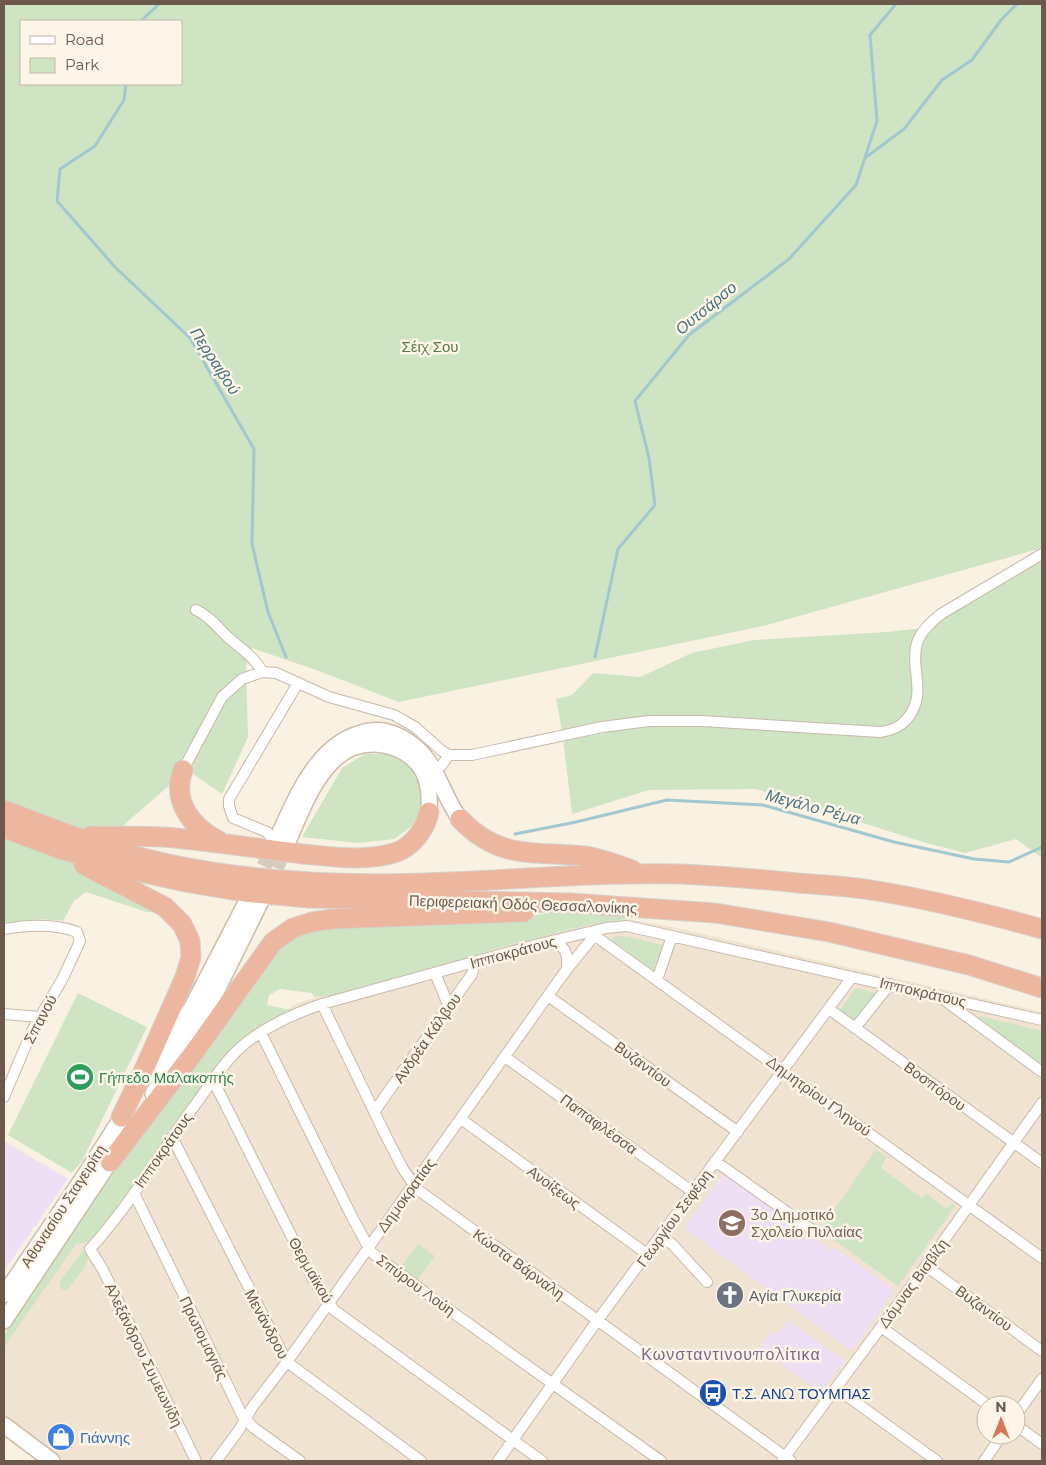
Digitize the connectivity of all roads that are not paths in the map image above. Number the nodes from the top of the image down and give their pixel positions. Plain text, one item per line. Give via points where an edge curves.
1 (1042, 554) edge
2 (196, 610) dead end
3 (262, 672) junction
4 (298, 683) junction
5 (449, 755) junction
6 (183, 770) joint
7 (434, 771) junction
8 (4, 810) edge
9 (429, 812) joint
10 (460, 818) joint
11 (4, 828) edge
12 (22, 834) junction
13 (73, 836) junction
14 (227, 845) junction
15 (280, 845) junction
16 (645, 874) junction
17 (570, 902) junction
18 (4, 929) edge
19 (1042, 929) edge
20 (596, 932) junction
21 (672, 936) junction
22 (539, 944) junction
23 (475, 962) junction
24 (567, 969) junction
25 (435, 973) junction
26 (852, 977) junction
27 (657, 980) junction
28 (890, 984) junction
29 (1042, 988) edge
30 (938, 995) junction
31 (548, 996) junction
32 (322, 1004) junction
33 (449, 1007) junction
34 (829, 1009) junction
35 (4, 1014) edge
36 (40, 1017) junction
37 (1042, 1020) edge
38 (855, 1028) junction
39 (261, 1033) junction
40 (505, 1057) junction
41 (783, 1070) junction
42 (1042, 1072) edge
43 (213, 1080) junction
44 (4, 1097) edge
45 (1042, 1103) edge
46 (374, 1112) junction
47 (121, 1117) junction
48 (461, 1119) junction
49 (738, 1132) junction
50 (172, 1137) junction
51 (1014, 1142) junction
52 (715, 1161) junction
53 (110, 1162) junction
54 (1042, 1163) edge
55 (414, 1185) junction
56 (693, 1192) junction
57 (134, 1193) junction
58 (970, 1204) junction
59 (815, 1232) dead end
60 (660, 1236) junction
61 (368, 1247) junction
62 (90, 1249) joint
63 (647, 1254) junction
64 (1042, 1258) edge
65 (926, 1266) junction
66 (707, 1282) dead end
67 (4, 1295) edge
68 (329, 1303) junction
69 (4, 1321) edge
70 (597, 1321) junction
71 (881, 1327) junction
72 (1042, 1351) edge
73 (287, 1362) junction
74 (1042, 1378) edge
75 (553, 1383) junction
76 (836, 1388) junction
77 (976, 1396) edge
78 (1026, 1401) edge
79 (245, 1419) junction
80 (4, 1425) edge
81 (1026, 1432) edge
82 (513, 1440) junction
83 (1042, 1444) edge
84 (995, 1445) edge
85 (786, 1460) edge
86 (52, 1461) edge
87 (196, 1461) edge
88 (216, 1461) edge
89 (300, 1461) edge
90 (422, 1461) edge
91 (498, 1461) edge
92 (542, 1461) edge
93 (661, 1461) edge
94 (937, 1461) edge
95 (984, 1461) edge

1 - 5 street via 941,614 923,631 915,659 917,701 895,729 880,732 702,721 649,721 602,727 472,755
2 - 3 street via 208,617 257,663
3 - 4 street
3 - 6 street via 242,679 222,697
4 - 5 street via 329,698 394,716 414,727
4 - 15 street via 230,799 229,806 233,818 267,832
5 - 7 street
6 - 14 highway via 180,794 192,822 201,831
7 - 10 main road
7 - 15 main road via 422,752 395,734 373,731 353,735 319,761 299,793
8 - 13 highway, Περιφερειακή Οδός Θεσσαλονίκης
9 - 14 highway via 417,836 400,851 388,854 325,856
9 - 15 main road via 430,796 419,765 406,753 389,746 362,745 341,754 328,768
10 - 16 highway via 472,832 508,850 586,856
11 - 12 highway, Περιφερειακή Οδός Θεσσαλονίκης
12 - 17 highway, Περιφερειακή Οδός Θεσσαλονίκης via 127,869 244,892 309,898
12 - 47 highway via 160,904 178,920 189,937 191,957 185,977
13 - 14 highway via 171,838
13 - 16 highway, Περιφερειακή Οδός Θεσσαλονίκης via 164,862 296,882 441,882
16 - 19 highway, Περιφερειακή Οδός Θεσσαλονίκης via 774,880 877,891
17 - 29 highway, Περιφερειακή Οδός Θεσσαλονίκης via 715,913 775,922 969,965
17 - 53 highway via 529,912 333,919 287,931 268,949 195,1052
18 - 36 street, Σπανού via 27,926 65,928 77,932 80,937
20 - 21 street, Ιπποκράτους via 626,926
20 - 22 street, Ιπποκράτους
20 - 24 street, Δημοκρατίας
20 - 27 street, Δημητρίου Γληνού
21 - 26 street, Ιπποκράτους
21 - 27 street
22 - 23 street, Ιπποκράτους
22 - 24 street via 555,943 565,950 568,954
23 - 25 street, Ιπποκράτους
23 - 33 street, Ανδρέα Κάλβου via 472,974
24 - 31 street, Δημοκρατίας
25 - 32 street, Ιπποκράτους
25 - 33 street
26 - 28 street, Ιπποκράτους
26 - 34 street, Γεωργίου Σεφέρη
27 - 41 street, Δημητρίου Γληνού
28 - 30 street, Ιπποκράτους
28 - 38 street
30 - 37 street, Ιπποκράτους
30 - 42 street
31 - 40 street, Δημοκρατίας
31 - 49 street, Βυζαντίου
32 - 39 street, Ιπποκράτους via 290,1016
32 - 46 street, Κώστα Βάρναλη
33 - 46 street, Ανδρέα Κάλβου
34 - 38 street, Βοσπόρου
34 - 41 street, Γεωργίου Σεφέρη
35 - 36 street
36 - 44 street, Σπανού
38 - 51 street, Βοσπόρου
39 - 43 street, Ιπποκράτους via 236,1052
39 - 61 street, Σπύρου Λούη
40 - 48 street, Δημοκρατίας
40 - 56 street, Παπαφλέσσα
41 - 49 street, Γεωργίου Σεφέρη
41 - 58 street, Δημητρίου Γληνού
43 - 50 street, Ιπποκράτους
43 - 68 street, Θερμαϊκού via 313,1279
45 - 51 street, Δόμνας Βισβίζη
46 - 55 street, Κώστα Βάρναλη
47 - 53 main road, Αθανασίου Σταγειρίτη via 192,1007 256,898 214,994
47 - 67 main road, Αθανασίου Σταγειρίτη
48 - 55 street, Δημοκρατίας
48 - 63 street, Ανοίξεως
49 - 52 street, Γεωργίου Σεφέρη
50 - 57 street, Ιπποκράτους
50 - 73 street, Μενάνδρου
51 - 54 street, Βοσπόρου
51 - 58 street, Δόμνας Βισβίζη
52 - 56 street, Γεωργίου Σεφέρη
52 - 59 street
53 - 69 main road, Αθανασίου Σταγειρίτη
55 - 61 street, Δημοκρατίας
55 - 70 street, Κώστα Βάρναλη
56 - 60 street, Γεωργίου Σεφέρη
57 - 62 street, Ιπποκράτους
57 - 79 street, Πρωτομαγιάς
58 - 64 street, Δημητρίου Γληνού
58 - 65 street, Δόμνας Βισβίζη
60 - 63 street, Γεωργίου Σεφέρη
60 - 66 street
61 - 68 street, Δημοκρατίας
61 - 75 street, Σπύρου Λούη via 382,1261
62 - 87 street, Αλεξάνδρου Συμεωνίδη
63 - 70 street, Γεωργίου Σεφέρη
65 - 71 street, Δόμνας Βισβίζη
65 - 72 street, Βυζαντίου
68 - 73 street, Δημοκρατίας
68 - 82 street, Θερμαϊκού via 340,1315
70 - 75 street, Γεωργίου Σεφέρη
70 - 85 street, Κώστα Βάρναλη
71 - 76 street, Δόμνας Βισβίζη
71 - 77 street
73 - 79 street, Δημοκρατίας
73 - 90 street, Μενάνδρου
74 - 78 street
75 - 82 street, Γεωργίου Σεφέρη
75 - 93 street, Σπύρου Λούη
76 - 85 street, Δόμνας Βισβίζη
76 - 94 street
79 - 88 street, Δημοκρατίας
79 - 89 street, Πρωτομαγιάς
80 - 86 main road
81 - 83 street
82 - 91 street, Γεωργίου Σεφέρη
82 - 92 street, Θερμαϊκού
84 - 95 street

